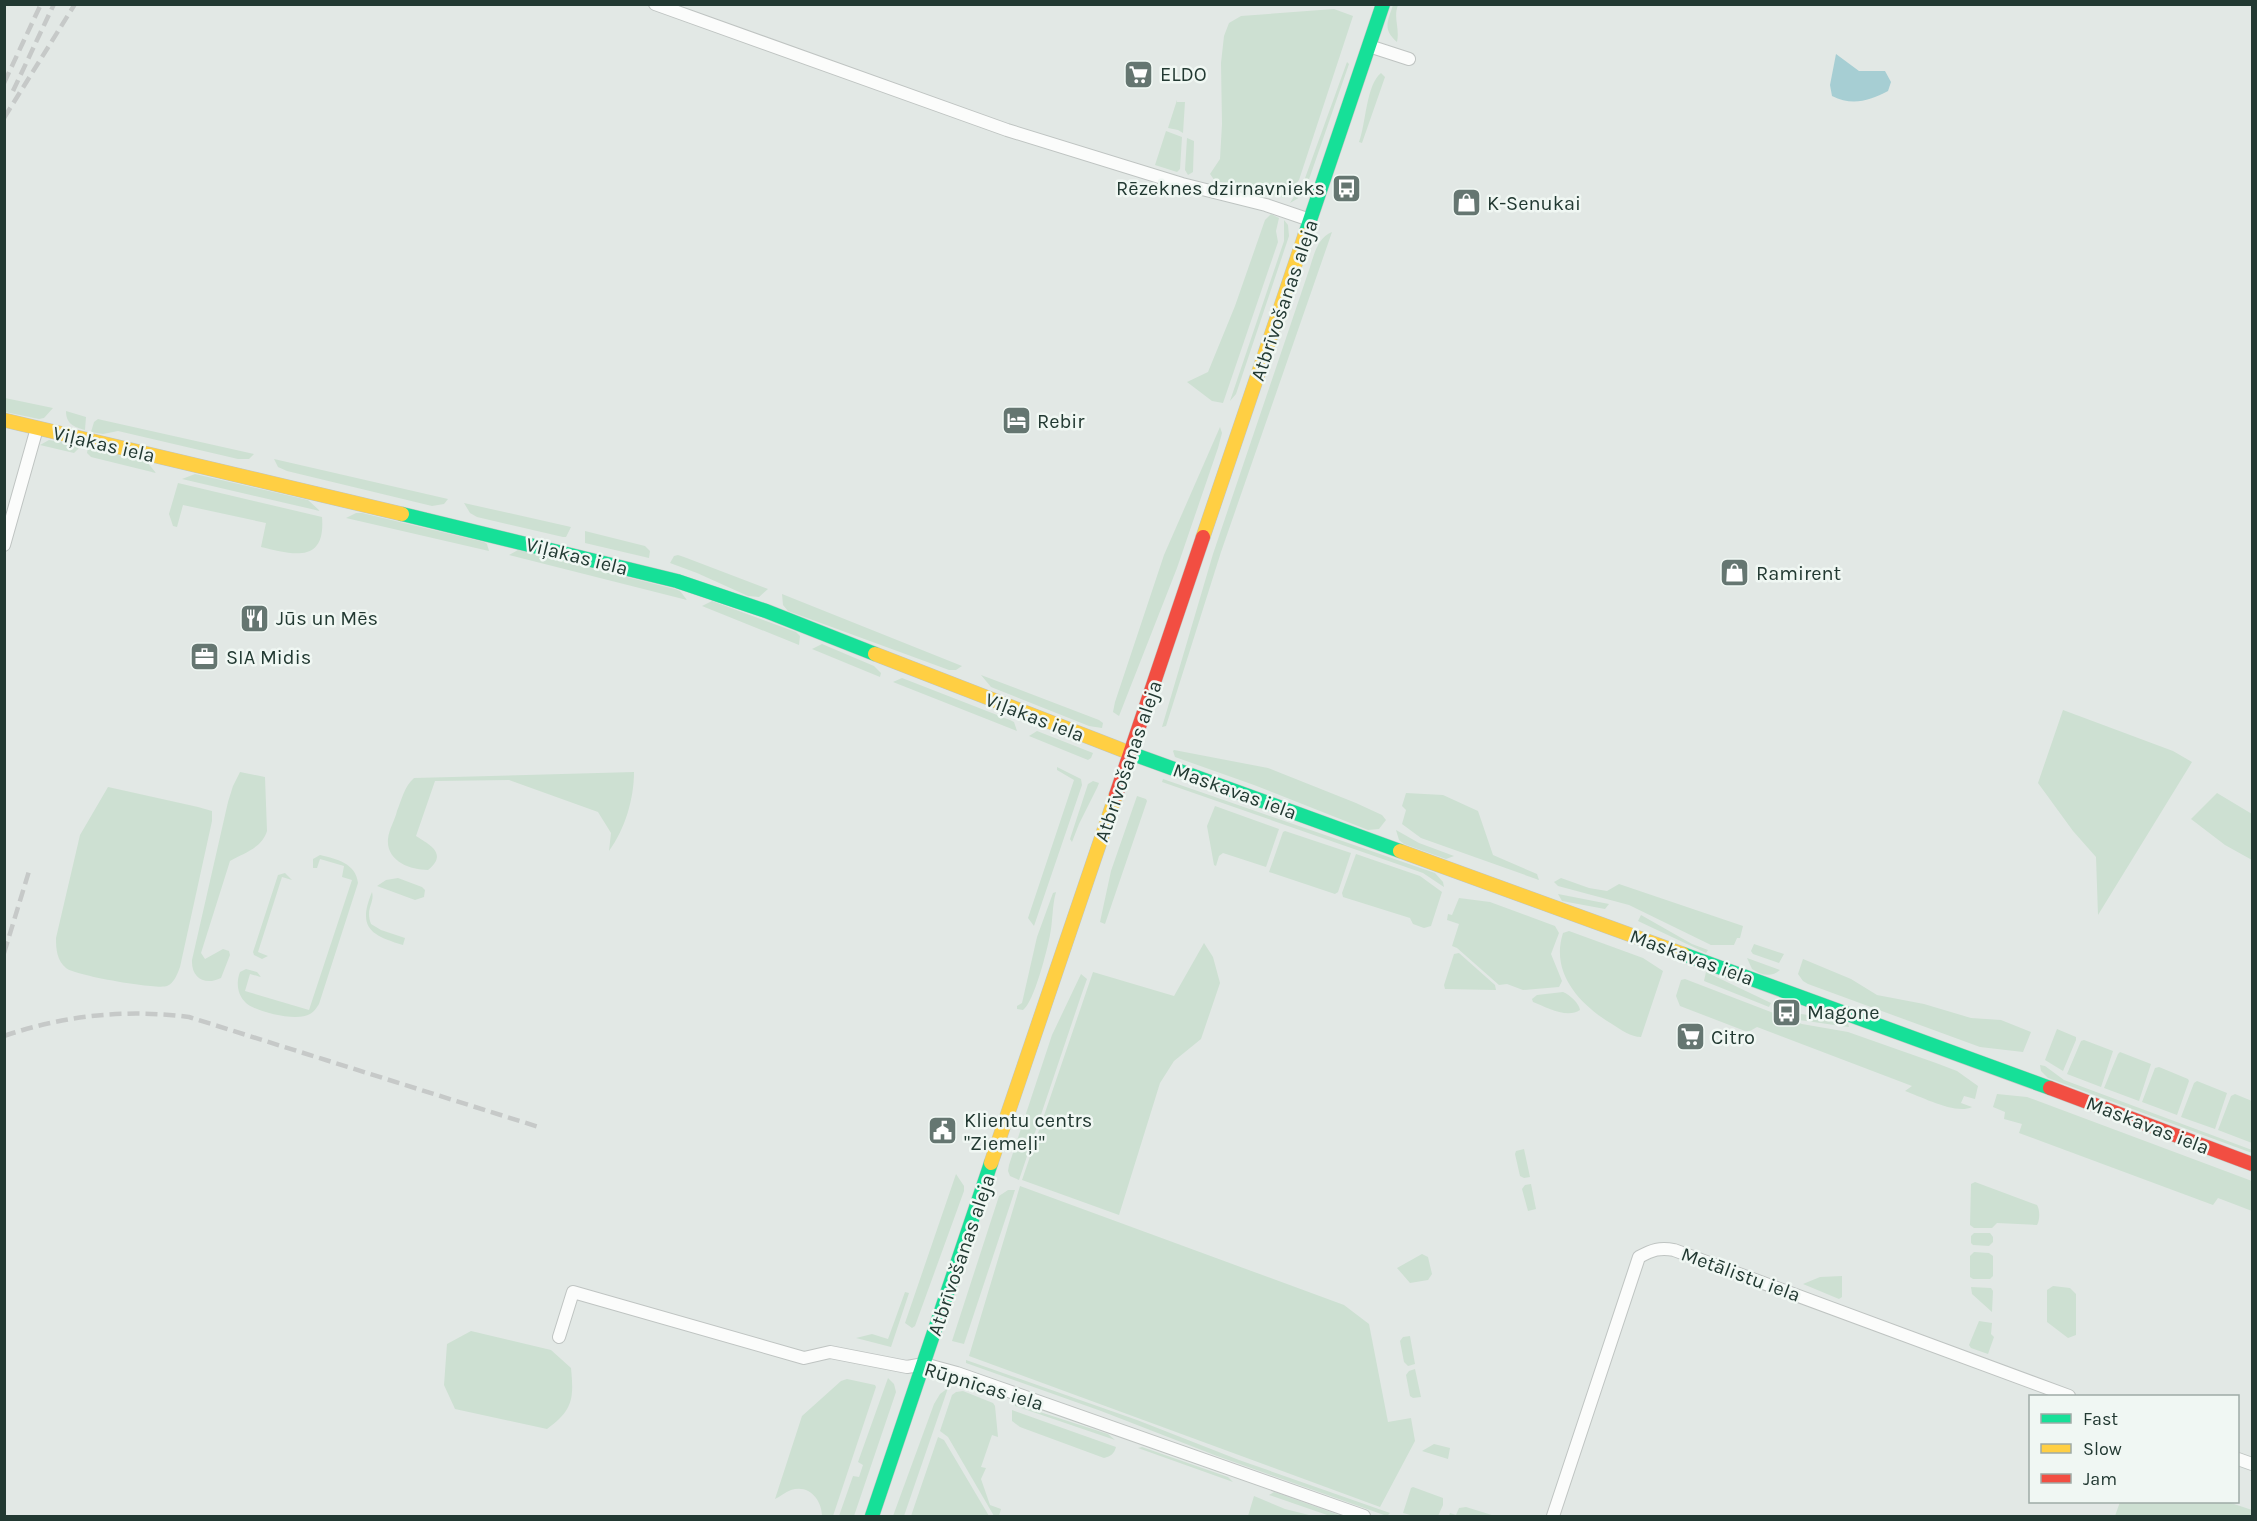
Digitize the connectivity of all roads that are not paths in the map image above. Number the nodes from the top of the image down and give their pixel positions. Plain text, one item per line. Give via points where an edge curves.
1 (655, 4) edge
2 (1383, 4) edge
3 (1369, 46) junction
4 (1409, 59) dead end
5 (1310, 220) junction
6 (4, 420) edge
7 (37, 428) junction
8 (4, 545) edge
9 (1131, 752) junction
10 (2253, 1164) edge
11 (559, 1337) dead end
12 (924, 1364) junction
13 (2066, 1395) edge
14 (872, 1516) edge
15 (1364, 1516) edge
16 (1553, 1516) edge

1 - 5 street via 1008,130
2 - 3 street, Atbrīvošanas aleja
3 - 4 street
3 - 5 street, Atbrīvošanas aleja
5 - 9 street, Atbrīvošanas aleja
6 - 7 street, Viļakas iela
7 - 8 street
7 - 9 street, Viļakas iela via 677,581 766,611
9 - 10 street, Maskavas iela
9 - 12 street, Atbrīvošanas aleja
11 - 12 street, Rūpnīcas iela via 573,1292 804,1358 830,1352 908,1367
12 - 14 street, Atbrīvošanas aleja
12 - 15 street, Rūpnīcas iela
13 - 16 street, Metālistu iela via 1674,1250 1652,1250 1639,1257

